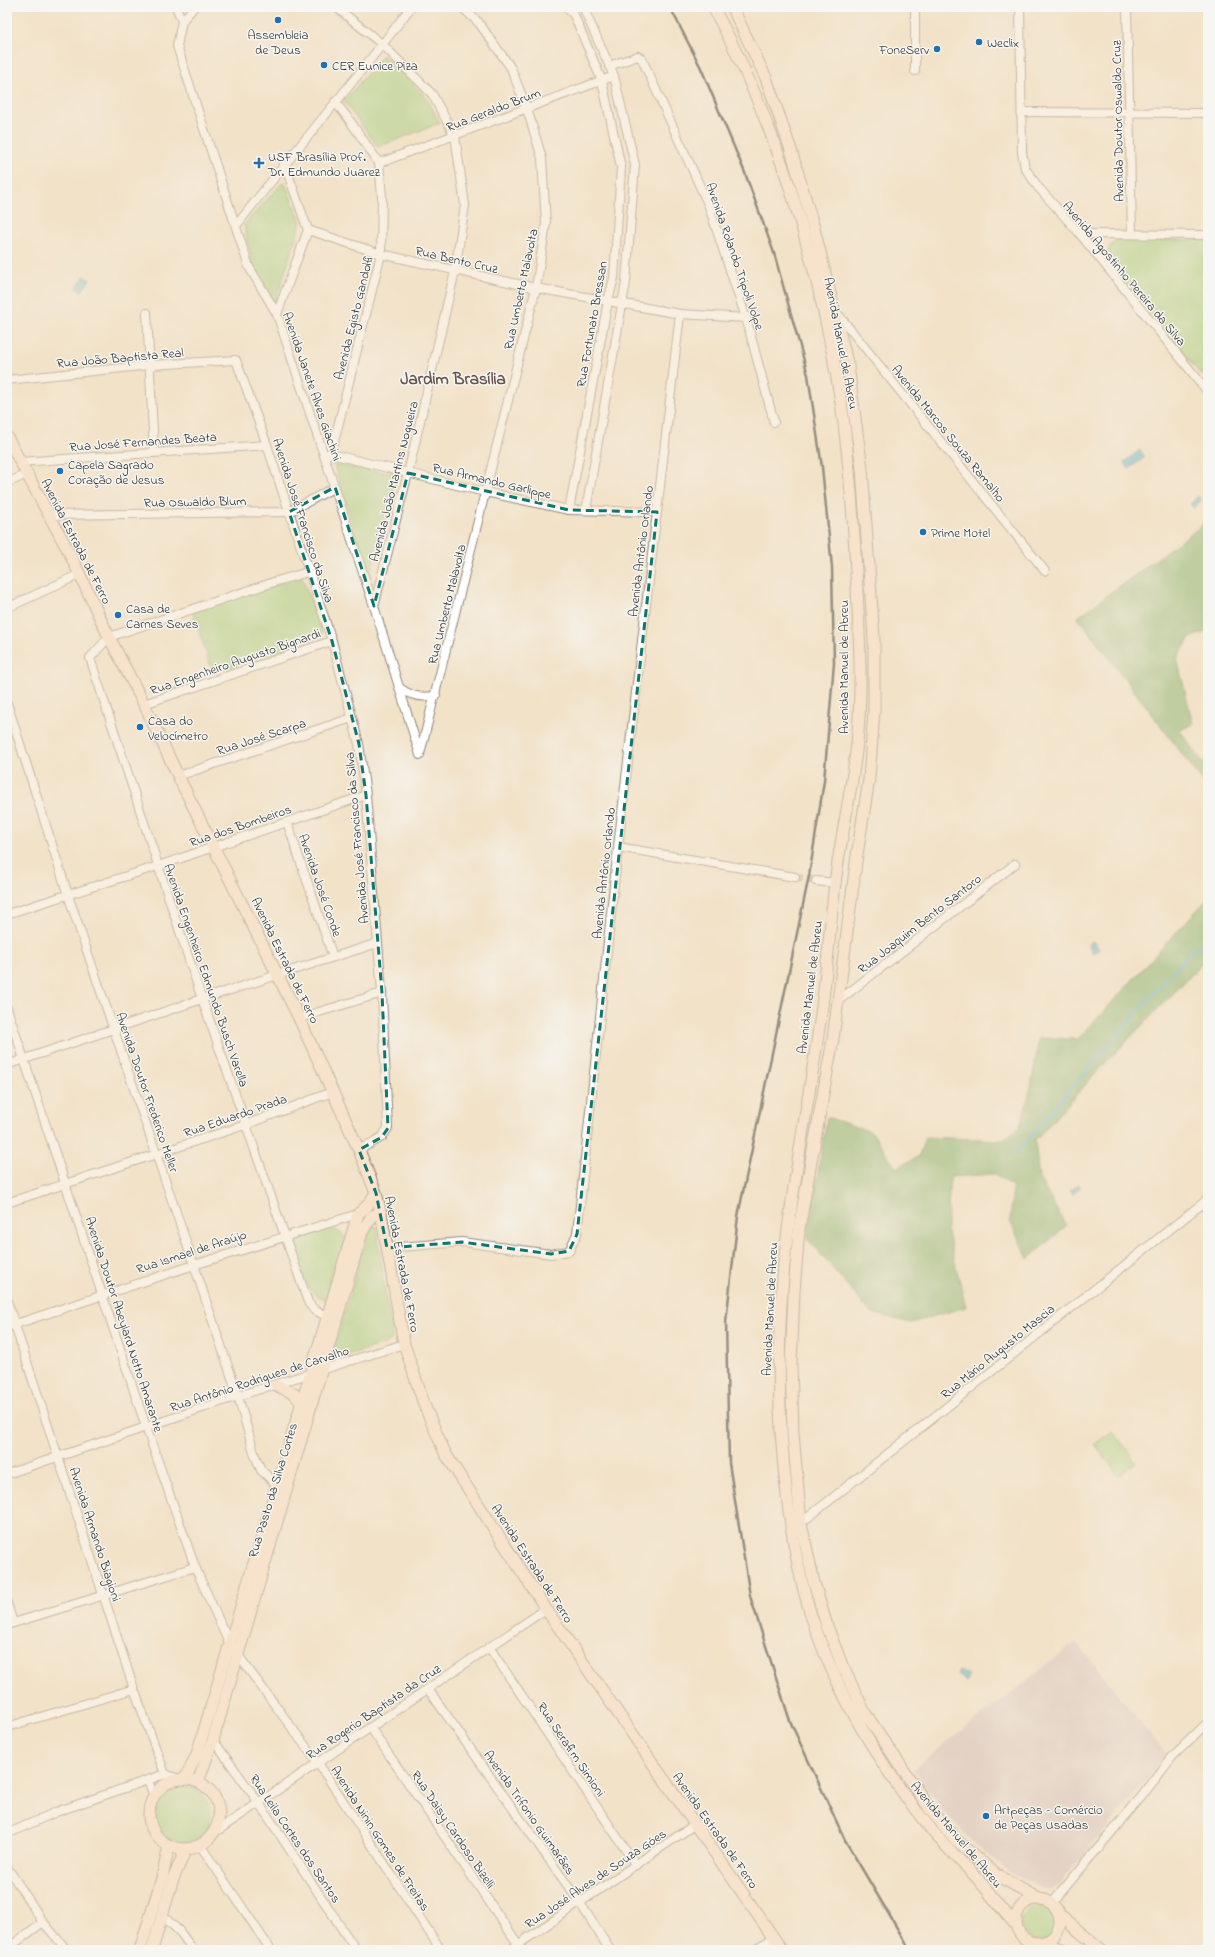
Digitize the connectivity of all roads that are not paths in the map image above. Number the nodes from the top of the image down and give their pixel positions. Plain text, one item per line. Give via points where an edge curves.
1 (176, 7) edge
2 (194, 7) edge
3 (336, 7) edge
4 (411, 7) edge
5 (462, 7) edge
6 (566, 7) edge
7 (583, 7) edge
8 (714, 7) edge
9 (732, 7) edge
10 (915, 7) edge
11 (1020, 7) edge
12 (1127, 7) edge
13 (182, 21) junction
14 (383, 44) junction
15 (610, 66) junction
16 (914, 72) dead end
17 (614, 76) junction
18 (602, 81) junction
19 (335, 102) junction
20 (527, 108) junction
21 (1022, 112) junction
22 (1208, 113) edge
23 (1129, 114) junction
24 (455, 136) junction
25 (284, 163) junction
26 (379, 163) junction
27 (236, 226) junction
28 (308, 230) junction
29 (1080, 234) junction
30 (1132, 234) junction
31 (1208, 235) edge
32 (381, 254) junction
33 (455, 271) junction
34 (536, 288) junction
35 (608, 301) junction
36 (622, 303) junction
37 (835, 311) junction
38 (147, 313) dead end
39 (277, 314) junction
40 (680, 314) junction
41 (746, 318) junction
42 (236, 360) joint
43 (151, 365) junction
44 (7, 380) edge
45 (1206, 387) edge
46 (774, 422) dead end
47 (7, 437) edge
48 (267, 445) junction
49 (154, 453) junction
50 (328, 454) junction
51 (20, 462) junction
52 (408, 473) junction
53 (27, 474) junction
54 (7, 483) edge
55 (335, 487) junction
56 (485, 492) junction
57 (569, 510) junction
58 (586, 510) junction
59 (289, 512) junction
60 (656, 512) junction
61 (50, 515) junction
62 (1044, 571) dead end
63 (308, 572) junction
64 (80, 574) junction
65 (374, 606) junction
66 (7, 608) edge
67 (109, 637) junction
68 (332, 641) junction
69 (399, 687) junction
70 (436, 695) junction
71 (7, 703) edge
72 (144, 704) junction
73 (352, 718) junction
74 (420, 754) joint
75 (178, 776) junction
76 (366, 795) junction
77 (287, 822) junction
78 (618, 847) junction
79 (214, 848) junction
80 (1015, 864) dead end
81 (158, 866) junction
82 (795, 877) tunnel mouth
83 (816, 881) tunnel mouth
84 (835, 883) junction
85 (68, 896) junction
86 (7, 914) edge
87 (378, 943) junction
88 (333, 957) junction
89 (277, 976) junction
90 (382, 993) junction
91 (202, 999) junction
92 (838, 1001) junction
93 (7, 1008) edge
94 (299, 1018) junction
95 (114, 1029) junction
96 (25, 1059) junction
97 (7, 1065) edge
98 (332, 1092) junction
99 (245, 1125) junction
100 (359, 1150) junction
101 (156, 1155) junction
102 (64, 1184) junction
103 (376, 1193) junction
104 (1208, 1199) edge
105 (7, 1203) edge
106 (381, 1213) junction
107 (358, 1214) junction
108 (285, 1236) junction
109 (387, 1248) junction
110 (194, 1265) junction
111 (102, 1295) junction
112 (7, 1301) edge
113 (326, 1316) junction
114 (11, 1325) edge
115 (404, 1344) junction
116 (322, 1370) junction
117 (311, 1374) junction
118 (276, 1385) junction
119 (238, 1396) junction
120 (302, 1403) junction
121 (146, 1427) junction
122 (58, 1458) junction
123 (7, 1474) edge
124 (276, 1484) junction
125 (802, 1523) junction
126 (195, 1567) junction
127 (104, 1596) junction
128 (7, 1603) edge
129 (546, 1609) junction
130 (10, 1624) edge
131 (229, 1644) junction
132 (489, 1647) junction
133 (237, 1656) junction
134 (428, 1688) junction
135 (134, 1689) junction
136 (1208, 1722) edge
137 (7, 1727) edge
138 (370, 1727) junction
139 (213, 1740) junction
140 (318, 1763) junction
141 (165, 1774) junction
142 (182, 1779) junction
143 (148, 1780) junction
144 (198, 1782) junction
145 (154, 1796) junction
146 (259, 1803) junction
147 (694, 1825) junction
148 (214, 1833) junction
149 (7, 1834) edge
150 (169, 1846) junction
151 (200, 1846) junction
152 (186, 1849) junction
153 (636, 1865) junction
154 (7, 1867) edge
155 (1037, 1898) junction
156 (580, 1903) junction
157 (1052, 1903) junction
158 (1059, 1915) junction
159 (163, 1916) junction
160 (44, 1922) junction
161 (1016, 1925) junction
162 (773, 1937) junction
163 (1044, 1942) junction
164 (518, 1944) junction
165 (7, 1949) edge
166 (67, 1950) edge
167 (140, 1950) edge
168 (152, 1950) edge
169 (193, 1950) edge
170 (271, 1950) edge
171 (356, 1950) edge
172 (441, 1950) edge
173 (510, 1950) edge
174 (610, 1950) edge
175 (755, 1950) edge
176 (782, 1950) edge
177 (1062, 1950) edge
178 (1102, 1950) edge

1 - 13 street
2 - 13 street
3 - 14 street, Avenida João Martins Nogueira
4 - 14 street
5 - 20 street, Rua Umberto Malavolta via 479,23 511,68
6 - 18 street, Rua Fortunato Bressan via 574,15
7 - 15 street, Rua Fortunato Bressan
8 - 84 main road, Avenida Manuel de Abreu via 755,93 783,165 828,329 840,392 852,498 859,688 857,744
9 - 37 main road, Avenida Manuel de Abreu via 766,78 792,150
10 - 16 street
11 - 21 street, Avenida Agostinho Pereira da Silva
12 - 23 street, Avenida Doutor Oswaldo Cruz
13 - 27 street, Avenida Janete Alves Giachini via 177,46
14 - 19 street
14 - 24 street, Avenida João Martins Nogueira via 432,94
15 - 17 street, Rua Fortunato Bressan
15 - 41 street, Avenida Rolando Tripoli Volpe via 638,56 642,59 708,204
17 - 18 street, Rua Geraldo Brum
17 - 36 street, Rua Fortunato Bressan via 636,165
18 - 20 street, Rua Geraldo Brum
18 - 35 street, Rua Fortunato Bressan via 621,167 614,278
19 - 25 street
19 - 26 street, Avenida Egisto Gandolfi
20 - 24 street, Rua Geraldo Brum
20 - 34 street, Rua Umberto Malavolta via 542,158 546,224
21 - 23 street
21 - 29 street, Avenida Agostinho Pereira da Silva via 1022,152 1025,168 1038,187
22 - 23 street
23 - 30 street, Avenida Doutor Oswaldo Cruz
24 - 26 street, Rua Geraldo Brum
24 - 33 street, Avenida João Martins Nogueira via 465,205
25 - 27 street
25 - 28 street
26 - 32 street, Avenida Egisto Gandolfi via 382,197
27 - 39 street, Avenida Janete Alves Giachini via 249,267
28 - 32 street, Rua Bento Cruz
28 - 39 street
29 - 30 street
29 - 45 street, Avenida Agostinho Pereira da Silva
30 - 31 street
32 - 33 street, Rua Bento Cruz
32 - 50 street, Avenida Egisto Gandolfi
33 - 34 street, Rua Bento Cruz
33 - 52 street, Avenida João Martins Nogueira
34 - 35 street, Rua Bento Cruz
34 - 56 street, Rua Umberto Malavolta
35 - 36 street, Rua Bento Cruz
35 - 57 street, Rua Fortunato Bressan
36 - 40 street, Rua Bento Cruz
36 - 58 street, Rua Fortunato Bressan
37 - 62 street, Avenida Marcos Souza Ramalho
37 - 92 main road, Avenida Manuel de Abreu via 848,366 862,469 874,639 874,711 869,778
38 - 43 street
39 - 50 street, Avenida Janete Alves Giachini
40 - 41 street, Rua Bento Cruz
40 - 60 street, Avenida Antônio Orlando
41 - 46 street, Avenida Rolando Tripoli Volpe
42 - 43 street, Rua João Baptista Real
42 - 48 street, Avenida José Francisco da Silva
43 - 44 street, Rua João Baptista Real
43 - 49 street
47 - 51 main road, Avenida Estrada de Ferro
48 - 49 street, Rua José Fernandes Beata
48 - 59 street, Avenida José Francisco da Silva
49 - 51 street, Rua José Fernandes Beata
50 - 52 street, Rua Armando Garlippe
50 - 55 street, Avenida Janete Alves Giachini
51 - 53 main road, Avenida Estrada de Ferro
52 - 56 street, Rua Armando Garlippe
52 - 65 street, Avenida João Martins Nogueira
53 - 54 street
53 - 61 main road, Avenida Estrada de Ferro
55 - 59 street, Rua Oswaldo Blum
55 - 65 street, Avenida Janete Alves Giachini
56 - 57 street, Rua Armando Garlippe
56 - 70 street, Rua Umberto Malavolta
57 - 58 street, Rua Armando Garlippe
58 - 60 street, Rua Armando Garlippe
59 - 61 street, Rua Oswaldo Blum
59 - 63 street, Avenida José Francisco da Silva
60 - 78 street, Avenida Antônio Orlando
61 - 64 main road, Avenida Estrada de Ferro
63 - 67 street
63 - 68 street, Avenida José Francisco da Silva
64 - 66 street
64 - 67 main road, Avenida Estrada de Ferro
65 - 69 street, Avenida Janete Alves Giachini
67 - 72 main road, Avenida Estrada de Ferro
67 - 81 street, Avenida Engenheiro Edmundo Busch Varella via 90,658
68 - 72 street, Rua Engenheiro Augusto Bignardi
68 - 73 street, Avenida José Francisco da Silva
69 - 70 street via 420,697
69 - 74 street, Avenida Janete Alves Giachini
70 - 74 street, Rua Umberto Malavolta
71 - 85 street, Avenida Doutor Frederico Meller
72 - 75 main road, Avenida Estrada de Ferro
73 - 75 street, Rua José Scarpa
73 - 76 street, Avenida José Francisco da Silva via 359,744
75 - 79 main road, Avenida Estrada de Ferro
76 - 77 street, Rua dos Bombeiros
76 - 87 street, Avenida José Francisco da Silva
77 - 79 street, Rua dos Bombeiros
77 - 88 street, Avenida José Conde
78 - 82 street
78 - 109 street, Avenida Antônio Orlando via 577,1234 568,1251 551,1254 462,1242
79 - 81 street, Rua dos Bombeiros
79 - 89 main road, Avenida Estrada de Ferro
80 - 92 street, Rua Joaquim Bento Santoro
81 - 85 street, Rua dos Bombeiros
81 - 91 street, Avenida Engenheiro Edmundo Busch Varella
83 - 84 street
84 - 161 main road, Avenida Manuel de Abreu via 822,1011 789,1222 780,1321 782,1457 796,1554 811,1616 830,1668 857,1721 903,1792 931,1828
85 - 86 street, Rua dos Bombeiros
85 - 95 street, Avenida Doutor Frederico Meller
87 - 88 street
87 - 90 street, Avenida José Francisco da Silva
88 - 89 street
89 - 91 street
89 - 94 main road, Avenida Estrada de Ferro
90 - 94 street
90 - 100 street, Avenida José Francisco da Silva via 388,1128 382,1137
91 - 95 street
91 - 99 street, Avenida Engenheiro Edmundo Busch Varella
92 - 125 main road, Avenida Manuel de Abreu via 799,1229 794,1292 791,1365 793,1434
93 - 96 street, Avenida Doutor Abeylard Netto Amarante
94 - 98 main road, Avenida Estrada de Ferro
95 - 96 street
95 - 101 street, Avenida Doutor Frederico Meller
96 - 97 street
96 - 102 street, Avenida Doutor Abeylard Netto Amarante
98 - 99 street, Rua Eduardo Prada
98 - 100 main road, Avenida Estrada de Ferro
99 - 101 street, Rua Eduardo Prada
99 - 108 street, Avenida Engenheiro Edmundo Busch Varella
100 - 103 main road, Avenida Estrada de Ferro
101 - 102 street, Rua Eduardo Prada
101 - 110 street, Avenida Doutor Frederico Meller
102 - 105 street, Rua Eduardo Prada
102 - 111 street, Avenida Doutor Abeylard Netto Amarante
103 - 106 main road, Avenida Estrada de Ferro
103 - 107 main road, Rua Ismael de Araújo
104 - 125 street, Rua Mário Augusto Mascia
106 - 109 main road, Avenida Estrada de Ferro
106 - 116 main road, Rua Pasto da Silva Cortes via 372,1216 362,1232
107 - 108 street, Rua Ismael de Araújo
107 - 113 main road, Rua Pasto da Silva Cortes
108 - 110 street, Rua Ismael de Araújo
108 - 113 street, Avenida Engenheiro Edmundo Busch Varella via 308,1302 314,1310
109 - 115 main road, Avenida Estrada de Ferro
110 - 111 street, Rua Ismael de Araújo
110 - 119 street, Avenida Doutor Frederico Meller
111 - 114 street, Rua Ismael de Araújo
111 - 121 street, Avenida Doutor Abeylard Netto Amarante
112 - 114 street, Avenida Armando Biagioni
113 - 117 main road, Rua Pasto da Silva Cortes
114 - 122 street, Avenida Armando Biagioni
115 - 116 street, Rua Antônio Rodrigues de Carvalho
115 - 129 main road, Avenida Estrada de Ferro via 424,1407 445,1453
116 - 117 street, Rua Antônio Rodrigues de Carvalho
116 - 133 main road, Rua Pasto da Silva Cortes
117 - 118 street, Rua Antônio Rodrigues de Carvalho
117 - 120 main road, Rua Pasto da Silva Cortes
118 - 119 street, Rua Antônio Rodrigues de Carvalho
118 - 120 main road via 288,1389
119 - 121 street, Rua Antônio Rodrigues de Carvalho
119 - 124 street, Avenida Doutor Frederico Meller via 258,1464
120 - 124 main road, Rua Pasto da Silva Cortes
121 - 122 street, Rua Antônio Rodrigues de Carvalho
121 - 126 street, Avenida Doutor Abeylard Netto Amarante
122 - 123 street, Rua Antônio Rodrigues de Carvalho
122 - 127 street, Avenida Armando Biagioni
124 - 131 main road, Rua Pasto da Silva Cortes
125 - 155 main road, Avenida Manuel de Abreu via 814,1583 827,1626 865,1713 932,1812 955,1839 995,1874
126 - 127 street
126 - 131 street, Avenida Doutor Abeylard Netto Amarante
127 - 130 street
127 - 135 street, Avenida Armando Biagioni
128 - 130 street
129 - 132 street, Rua Rogerio Baptista da Cruz
129 - 147 main road, Avenida Estrada de Ferro
131 - 133 street, Avenida Ninin Gomes de Freitas
131 - 142 main road, Rua Pasto da Silva Cortes via 197,1754
132 - 134 street, Rua Rogerio Baptista da Cruz
132 - 153 street, Rua Serafim Simioni
133 - 139 main road, Rua Pasto da Silva Cortes
133 - 140 street, Avenida Ninin Gomes de Freitas
134 - 138 street, Rua Rogerio Baptista da Cruz
134 - 156 street, Avenida Trifonio Guimarães
135 - 137 street
135 - 141 street, Avenida Armando Biagioni
136 - 157 street via 1173,1756
138 - 140 street, Rua Rogerio Baptista da Cruz
138 - 164 street, Rua Daisy Cardoso Bizelli
139 - 144 main road, Rua Pasto da Silva Cortes
139 - 146 street, Rua Leila Cortes dos Santos
140 - 146 street, Rua Rogerio Baptista da Cruz
140 - 172 street, Avenida Ninin Gomes de Freitas
141 - 142 street
141 - 143 street
142 - 144 main road
142 - 145 main road via 169,1782
143 - 145 street
143 - 149 street via 56,1812
144 - 148 main road via 213,1794 218,1804 218,1824
145 - 150 main road via 150,1810 151,1824 155,1833
146 - 148 street, Rua Rogerio Baptista da Cruz
146 - 171 street, Rua Leila Cortes dos Santos
147 - 153 street, Rua José Alves de Souza Góes
147 - 162 main road, Avenida Estrada de Ferro
148 - 151 main road
150 - 152 main road
150 - 167 main road
151 - 152 main road
151 - 170 street
152 - 159 main road
153 - 156 street, Rua José Alves de Souza Góes
154 - 160 street
155 - 157 main road
155 - 161 main road via 1020,1907 1016,1915
156 - 164 street, Rua José Alves de Souza Góes
156 - 174 street, Avenida Trifonio Guimarães
157 - 158 main road
158 - 163 main road via 1058,1932
158 - 178 main road
159 - 168 main road
159 - 169 street via 180,1932
160 - 165 street
160 - 166 street
161 - 163 main road via 1018,1932 1029,1942
162 - 175 street
162 - 176 main road, Avenida Estrada de Ferro
163 - 177 main road
164 - 173 street, Rua José Alves de Souza Góes

